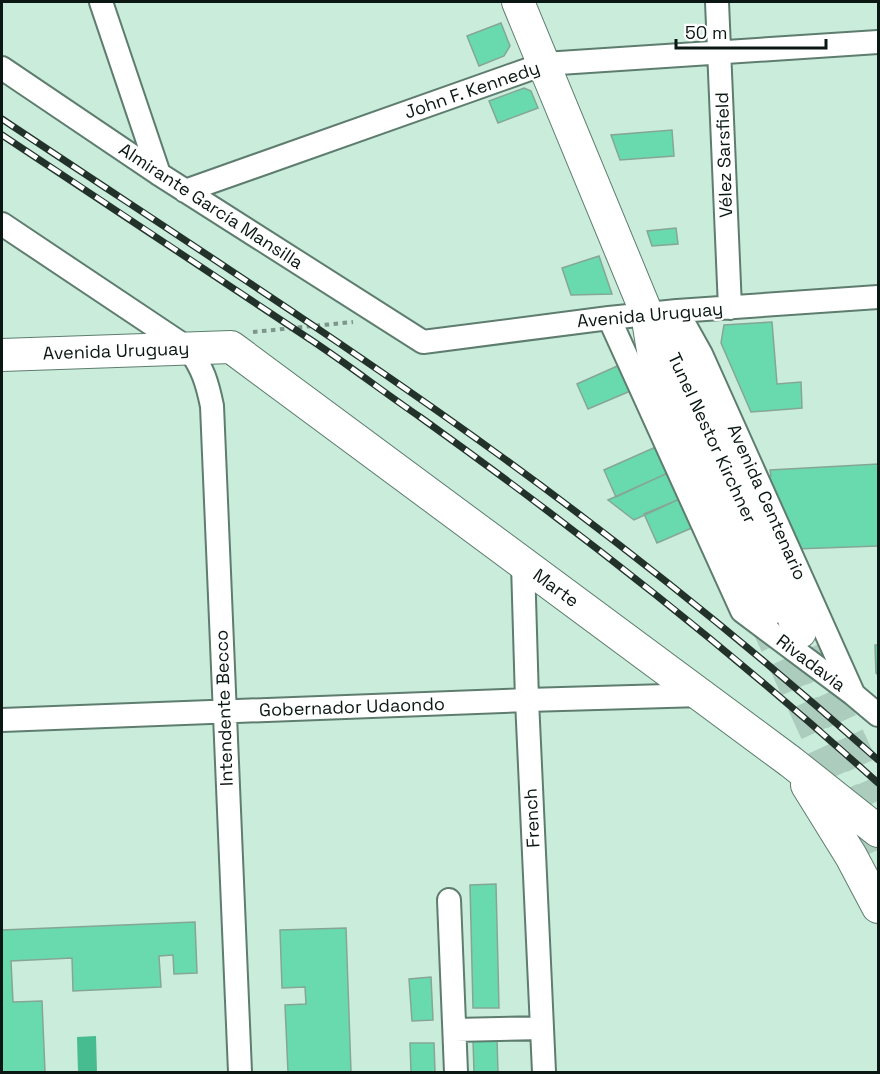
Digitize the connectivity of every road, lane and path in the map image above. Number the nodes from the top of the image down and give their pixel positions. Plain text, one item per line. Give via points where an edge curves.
1 (101, 2) edge
2 (518, 2) edge
3 (717, 2) edge
4 (879, 42) edge
5 (719, 52) junction
6 (544, 64) junction
7 (2, 68) edge
8 (159, 174) junction
9 (185, 190) junction
10 (2, 224) edge
11 (879, 297) edge
12 (730, 308) junction
13 (662, 313) junction
14 (386, 318) junction
15 (609, 318) junction
16 (423, 342) joint
17 (231, 347) junction
18 (189, 349) junction
19 (2, 355) edge
20 (523, 564) junction
21 (753, 613) junction
22 (800, 632) tunnel mouth
23 (853, 694) junction
24 (702, 695) junction
25 (527, 700) junction
26 (224, 711) junction
27 (879, 715) edge
28 (2, 720) edge
29 (872, 848) edge
30 (449, 900) dead end
31 (879, 907) edge
32 (542, 1028) junction
33 (454, 1030) junction
34 (240, 1072) edge
35 (456, 1072) edge
36 (544, 1072) edge

1 - 8 street
2 - 6 street
3 - 5 street, Vélez Sarsfield
4 - 5 street, John F. Kennedy
5 - 6 street, John F. Kennedy
5 - 12 street, Vélez Sarsfield
6 - 9 street, John F. Kennedy
6 - 13 street
7 - 8 street, Almirante García Mansilla
8 - 9 street, Almirante García Mansilla
9 - 14 street, Almirante García Mansilla
10 - 18 street
11 - 12 street, Avenida Uruguay
12 - 13 street, Avenida Uruguay
13 - 15 street, Avenida Uruguay
13 - 21 street, Tunel Nestor Kirchner via 656,369
13 - 22 street, Tunel Nestor Kirchner via 677,356
13 - 23 street, Avenida Centenario via 701,354
14 - 16 street, Almirante García Mansilla
14 - 17 path via 244,333
15 - 16 street, Avenida Uruguay
15 - 21 street
17 - 18 street, Avenida Uruguay
17 - 20 street, Marte
18 - 19 street, Avenida Uruguay
18 - 26 street, Intendente Becco via 200,364 212,406
20 - 24 street, Marte
20 - 25 street, French
21 - 23 street, Rivadavia
23 - 27 street, Rivadavia
24 - 25 street, Gobernador Udaondo
24 - 29 street, Marte via 791,762 813,793
25 - 26 street, Gobernador Udaondo
25 - 32 street, French
26 - 28 street, Gobernador Udaondo
26 - 34 street, Intendente Becco
29 - 31 street
30 - 33 street
32 - 33 street
32 - 36 street, French
33 - 35 street

